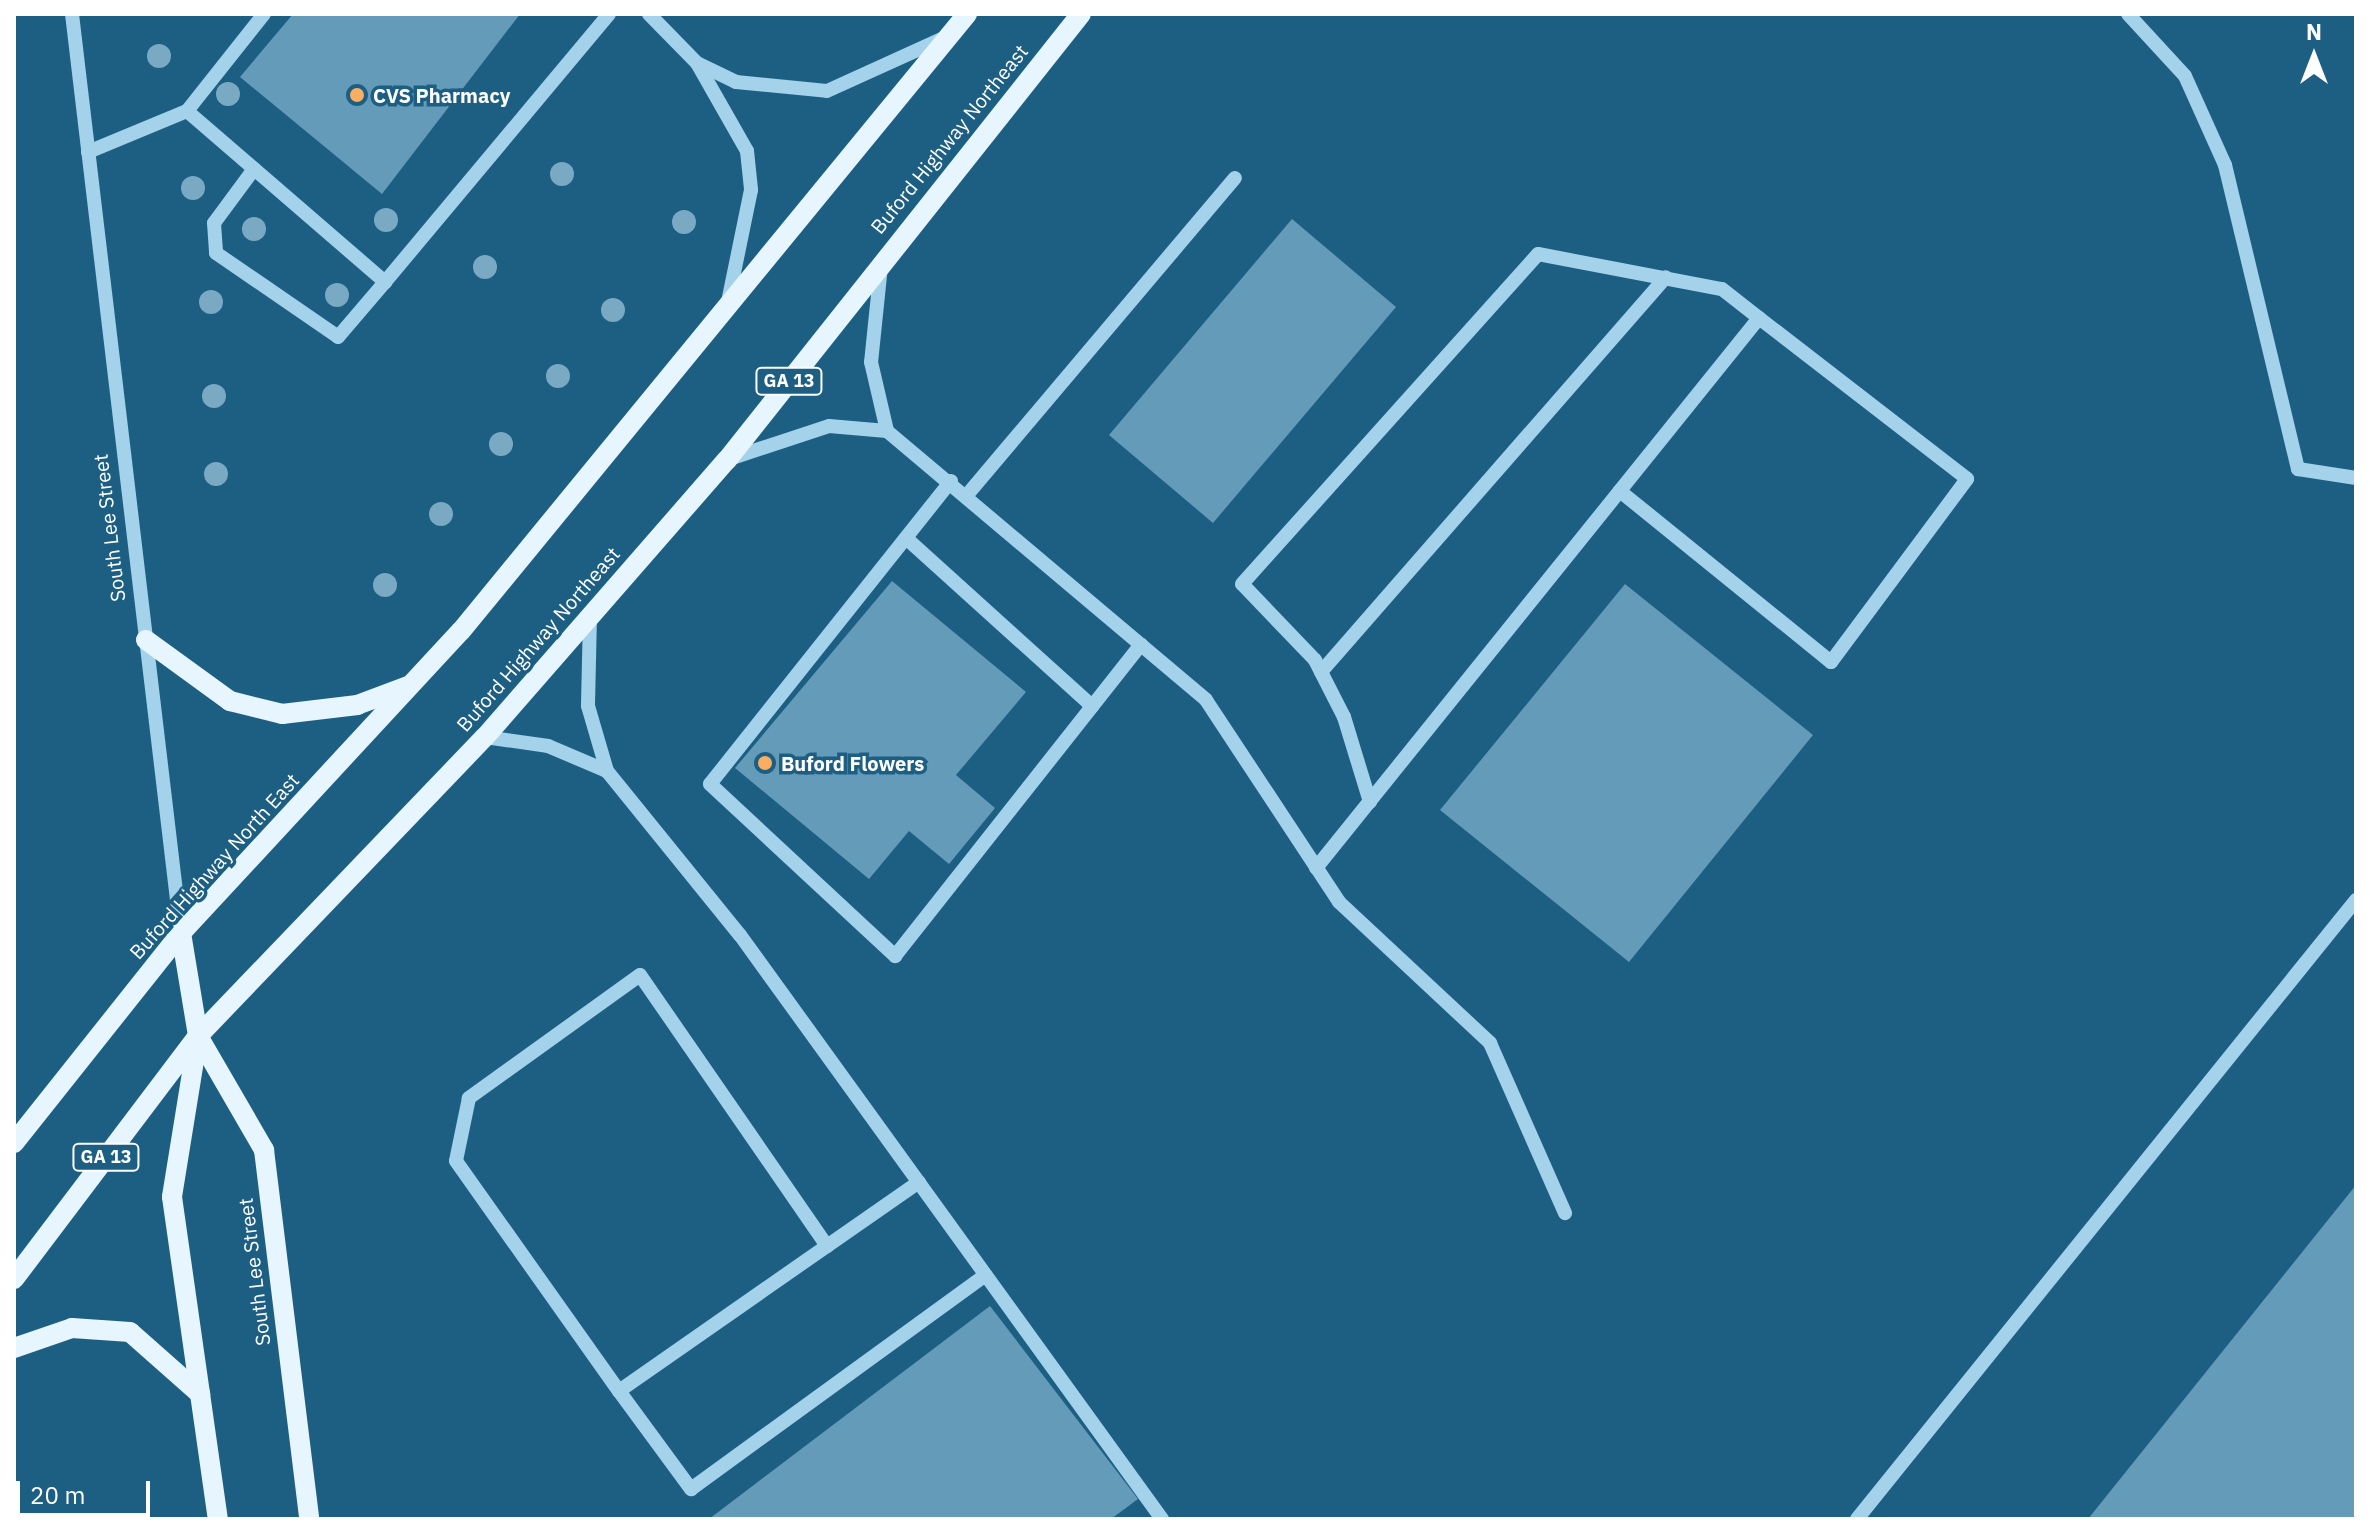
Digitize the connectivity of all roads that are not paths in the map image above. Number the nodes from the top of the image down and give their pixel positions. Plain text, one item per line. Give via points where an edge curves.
1 (72, 14) edge
2 (264, 14) edge
3 (609, 14) edge
4 (649, 14) edge
5 (967, 14) edge
6 (1081, 14) edge
7 (2128, 14) edge
8 (950, 35) junction
9 (697, 63) junction
10 (187, 111) junction
11 (88, 152) junction
12 (254, 169) junction
13 (1235, 178) dead end
14 (882, 262) junction
15 (1666, 277) junction
16 (385, 282) junction
17 (727, 307) junction
18 (1759, 318) junction
19 (887, 431) junction
20 (727, 460) junction
21 (2356, 478) edge
22 (951, 481) junction
23 (1620, 491) junction
24 (967, 495) junction
25 (906, 538) junction
26 (590, 616) junction
27 (146, 640) junction
28 (1141, 644) junction
29 (1321, 672) junction
30 (411, 685) junction
31 (1092, 706) junction
32 (485, 737) junction
33 (607, 771) junction
34 (1370, 802) junction
35 (1316, 868) junction
36 (2356, 900) edge
37 (181, 933) junction
38 (198, 1036) junction
39 (14, 1143) edge
40 (919, 1182) junction
41 (1565, 1213) dead end
42 (827, 1246) junction
43 (986, 1275) junction
44 (14, 1279) edge
45 (14, 1348) edge
46 (619, 1391) junction
47 (200, 1394) junction
48 (218, 1519) edge
49 (309, 1519) edge
50 (1162, 1519) edge
51 (1857, 1519) edge

1 - 11 street, South Lee Street
2 - 10 street
3 - 16 street
4 - 9 street
5 - 8 main road
6 - 14 main road, Buford Highway Northeast / GA 13
7 - 21 street via 2185,76 2225,165 2298,469
8 - 9 street via 827,91 736,82
8 - 17 main road
9 - 17 street via 747,151 751,190
10 - 11 street
10 - 12 street
11 - 27 street, South Lee Street
12 - 16 street
12 - 16 street via 214,223 216,253 338,337
13 - 24 street
14 - 19 street via 871,362
14 - 20 main road, Buford Highway Northeast / GA 13
15 - 18 street via 1722,289
15 - 29 street
15 - 29 street via 1538,254 1242,584
17 - 30 main road, Buford Highway North East
18 - 23 street
18 - 23 street via 1967,479 1831,662
19 - 20 street via 829,426
19 - 22 street
20 - 26 main road, Buford Highway Northeast / GA 13
22 - 24 street
22 - 25 street
23 - 34 street
24 - 28 street
25 - 31 street
25 - 31 street via 710,784 895,956
26 - 32 main road, Buford Highway Northeast / GA 13
26 - 33 street via 588,706
27 - 30 main road via 230,701 282,714 357,705
27 - 37 street, South Lee Street
28 - 31 street
28 - 35 street via 1206,700
29 - 34 street via 1344,717
30 - 37 main road, Buford Highway North East
32 - 33 street via 548,746
32 - 38 main road, Buford Highway Northeast / GA 13
33 - 40 street via 740,935
34 - 35 street
35 - 41 street via 1339,902 1490,1043
36 - 51 street
37 - 38 main road, South Lee Street
37 - 39 main road, Buford Highway North East
38 - 44 main road, Buford Highway Northeast / GA 13
38 - 47 main road, South Lee Street via 172,1197
38 - 49 main road, South Lee Street via 264,1150
40 - 42 street
40 - 43 street
42 - 46 street
42 - 46 street via 640,975 469,1098 456,1161
43 - 46 street via 691,1489
43 - 50 street
45 - 47 main road via 72,1328 130,1332
47 - 48 main road, South Lee Street

